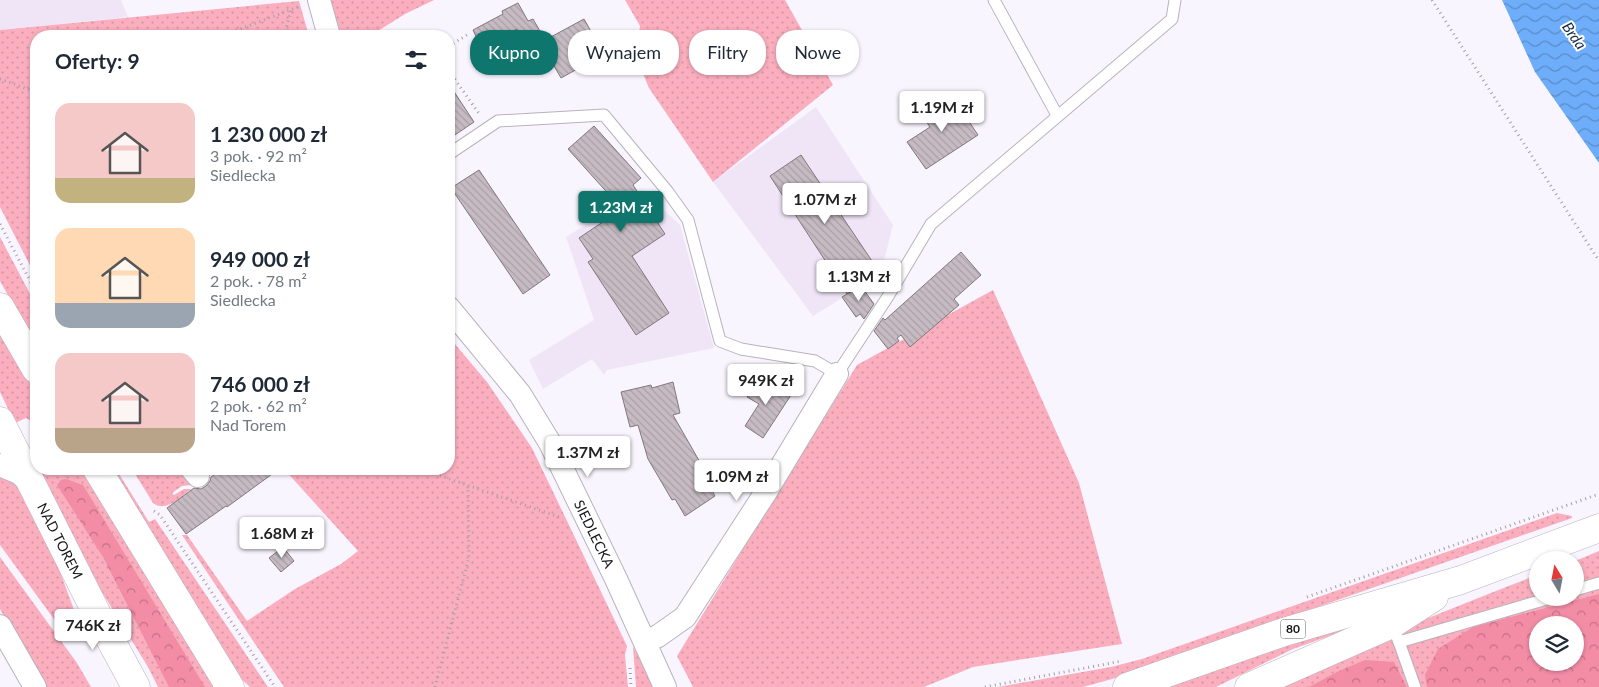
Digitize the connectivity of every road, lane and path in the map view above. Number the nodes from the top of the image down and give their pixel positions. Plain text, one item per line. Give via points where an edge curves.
1 (994, 0) edge
2 (1175, 0) edge
3 (1432, 0) edge
4 (309, 3) edge
5 (291, 10) junction
6 (238, 30) edge
7 (286, 30) edge
8 (325, 30) edge
9 (467, 35) dead end
10 (455, 42) edge
11 (0, 79) edge
12 (455, 79) edge
13 (30, 90) edge
14 (1057, 115) junction
15 (489, 127) junction
16 (455, 150) edge
17 (0, 224) edge
18 (1599, 261) edge
19 (30, 281) edge
20 (0, 307) edge
21 (455, 315) edge
22 (30, 359) edge
23 (838, 374) junction
24 (0, 421) edge
25 (0, 465) edge
26 (101, 475) edge
27 (438, 475) edge
28 (32, 485) junction
29 (468, 486) junction
30 (1599, 494) edge
31 (153, 511) dead end
32 (592, 528) junction
33 (1599, 528) edge
34 (1461, 580) junction
35 (1599, 583) edge
36 (1584, 587) edge
37 (1298, 600) dead end
38 (1529, 603) edge
39 (0, 626) edge
40 (1395, 633) junction
41 (645, 642) junction
42 (1126, 660) dead end
43 (36, 687) edge
44 (136, 687) edge
45 (230, 687) edge
46 (275, 687) edge
47 (435, 687) edge
48 (665, 687) edge
49 (985, 687) edge
50 (1127, 687) edge
51 (1249, 687) edge
52 (1415, 687) edge

1 - 14 lane
2 - 14 lane via 1172,19
3 - 18 path
4 - 5 path
4 - 8 street
5 - 6 path
5 - 7 path
9 - 10 path
11 - 13 path
12 - 15 path
14 - 23 lane via 931,224
15 - 16 lane
15 - 23 lane via 498,121 604,115 688,220 720,341 741,350 815,361
17 - 19 path
20 - 22 main road
21 - 32 street, SIEDLECKA via 520,394 550,443
23 - 41 street via 685,617
24 - 28 main road, NAD TOREM
25 - 28 street via 18,473
26 - 45 main road
27 - 29 path
28 - 44 main road, NAD TOREM
29 - 32 path
29 - 47 path via 470,557
30 - 37 path
31 - 46 path via 160,515
32 - 41 street, SIEDLECKA
33 - 34 main road, 80
34 - 40 main road, 80
34 - 50 main road, 80 via 1284,632
35 - 36 lane
38 - 40 lane
39 - 43 street
40 - 51 main road, 80
40 - 52 lane
41 - 48 street, SIEDLECKA
42 - 49 path

